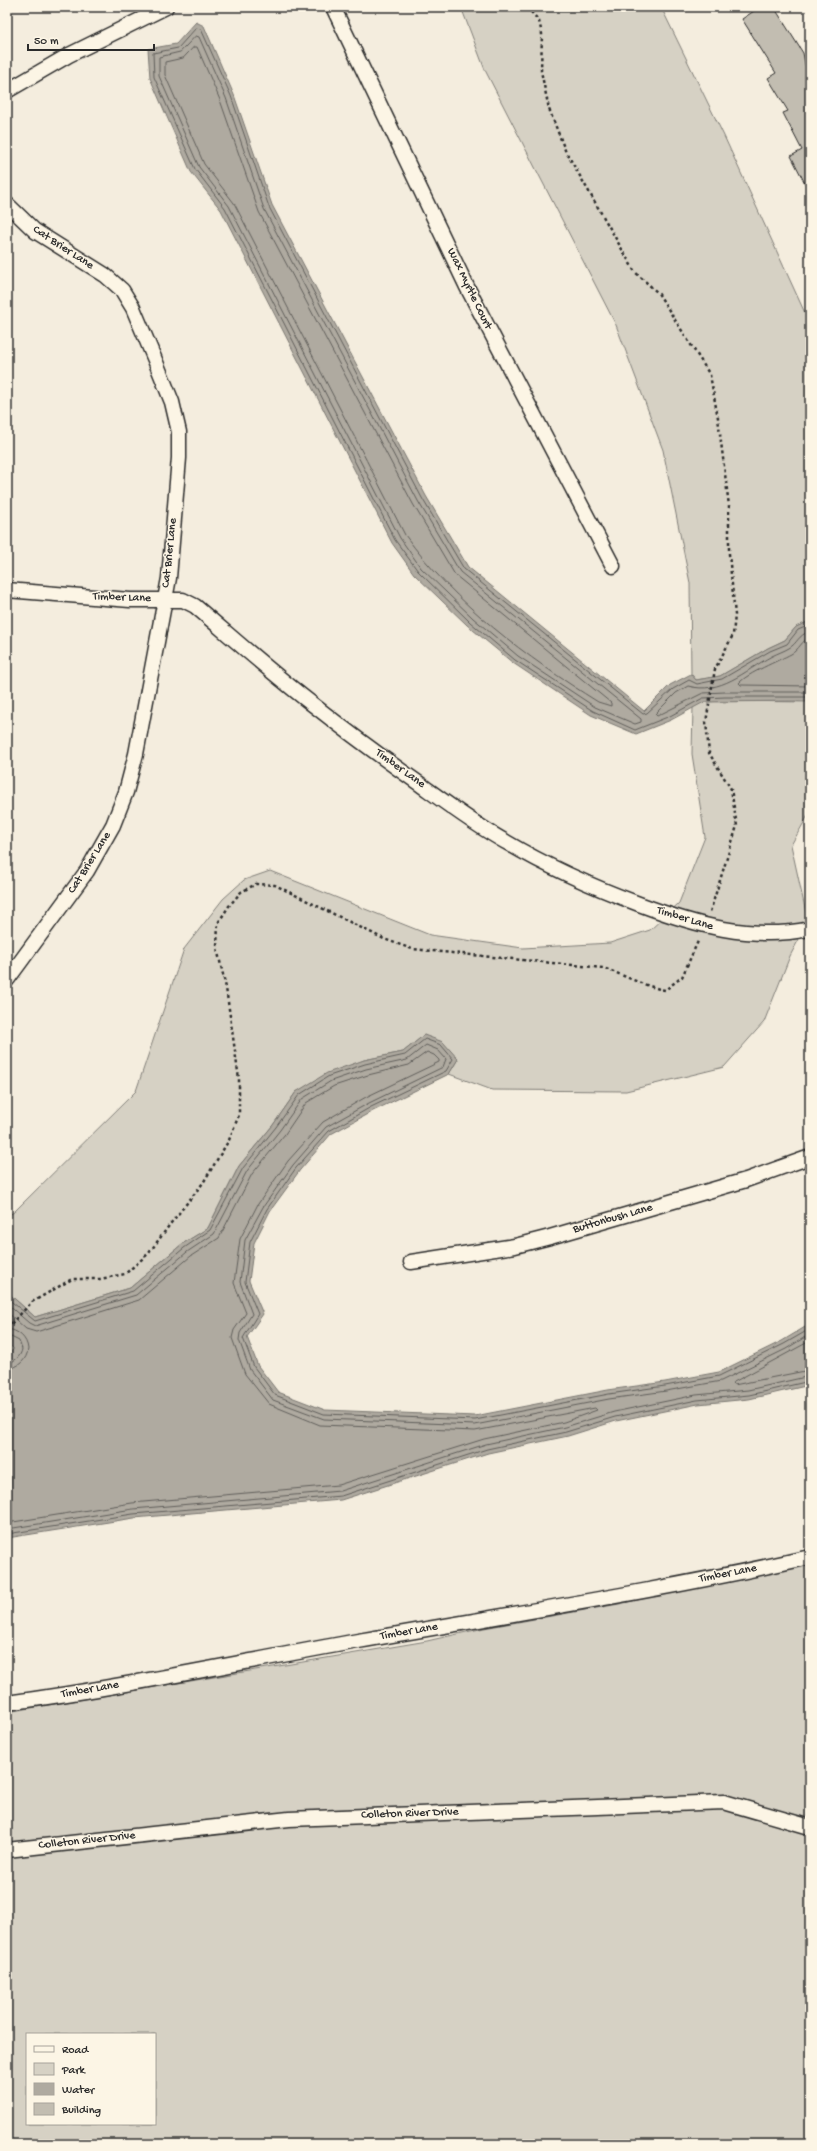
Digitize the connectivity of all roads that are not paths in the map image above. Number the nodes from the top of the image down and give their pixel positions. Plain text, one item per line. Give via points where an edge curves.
1 (166, 7) edge
2 (333, 7) edge
3 (7, 91) edge
4 (7, 204) edge
5 (613, 566) dead end
6 (7, 590) edge
7 (165, 599) junction
8 (810, 929) edge
9 (7, 980) edge
10 (810, 1157) edge
11 (411, 1262) dead end
12 (810, 1557) edge
13 (7, 1703) edge
14 (810, 1827) edge
15 (7, 1850) edge

1 - 3 street via 69,55
2 - 5 street, Wax Myrtle Court via 467,287
4 - 7 street, Cat Brier Lane via 35,231 106,275 122,290 133,308 167,388 177,420 179,452
6 - 7 street, Timber Lane via 130,600
7 - 8 street, Timber Lane via 183,600 195,606 314,706 464,816 505,842 569,875 626,899 705,926 733,932 763,934
7 - 9 street, Cat Brier Lane via 136,754 126,792 113,825 87,871
10 - 11 street, Buttonbush Lane via 746,1180 550,1237 515,1246
12 - 13 street, Timber Lane via 656,1589 109,1688
14 - 15 street, Colleton River Drive via 724,1802 289,1819

